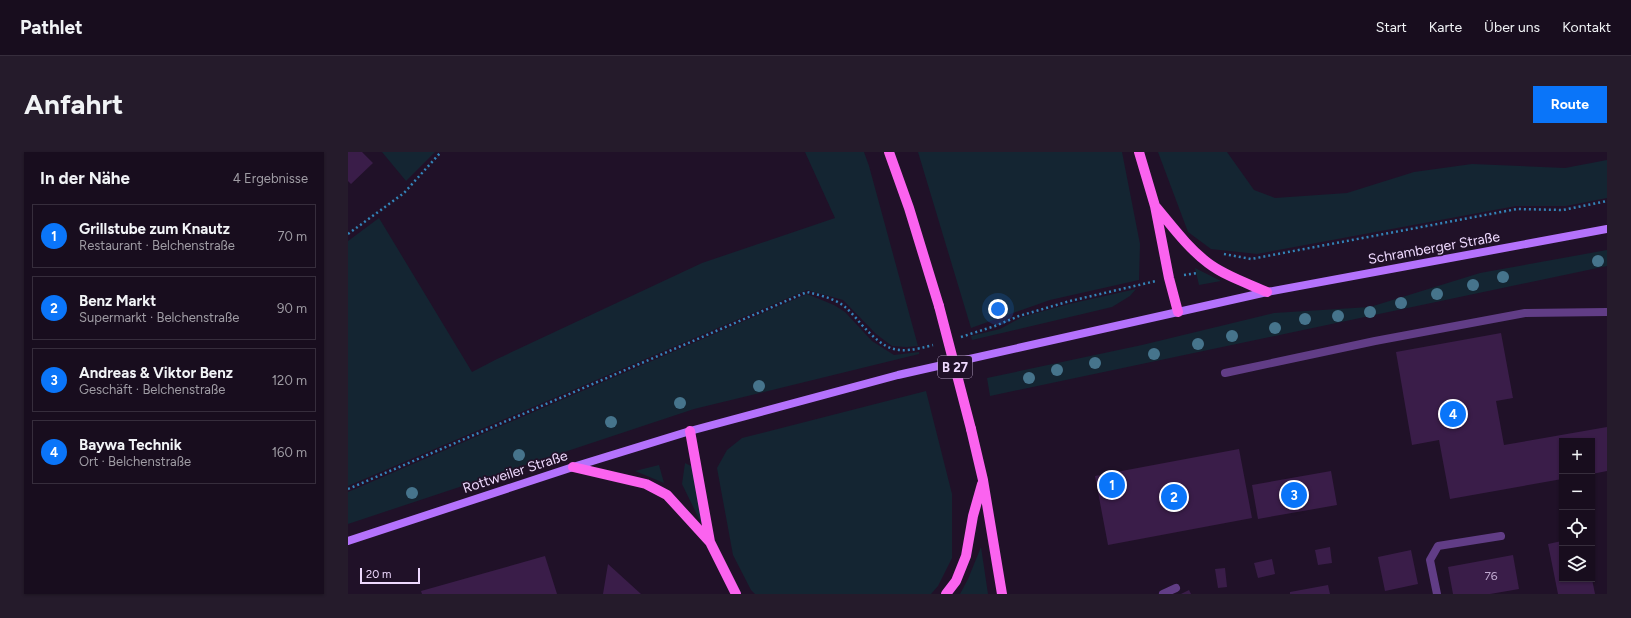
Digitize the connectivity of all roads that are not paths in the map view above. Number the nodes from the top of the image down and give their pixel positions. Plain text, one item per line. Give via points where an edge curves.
1 (889, 152) edge
2 (1139, 152) edge
3 (1155, 206) junction
4 (1607, 230) edge
5 (1267, 292) junction
6 (1178, 312) junction
7 (1607, 312) edge
8 (1225, 373) dead end
9 (690, 431) junction
10 (573, 467) junction
11 (983, 480) junction
12 (1501, 536) dead end
13 (348, 541) edge
14 (710, 542) junction
15 (1176, 588) dead end
16 (736, 594) edge
17 (946, 594) edge
18 (1002, 594) edge
19 (1163, 594) edge
20 (1437, 594) edge

1 - 11 main road, B 27, bridge via 939,306 972,428
2 - 3 main road
3 - 5 main road via 1209,263
3 - 6 main road
4 - 5 street, Schramberger Straße
5 - 6 street, Schramberger Straße
6 - 9 street, Rottweiler Straße via 898,375
7 - 8 street via 1525,314 1375,341
9 - 10 street, Rottweiler Straße
9 - 14 main road
10 - 13 street, Rottweiler Straße
10 - 14 main road via 646,484 667,495
11 - 17 main road via 966,556 956,581
11 - 18 main road, B 27
12 - 20 street via 1438,546 1430,560
14 - 16 main road
15 - 19 street

